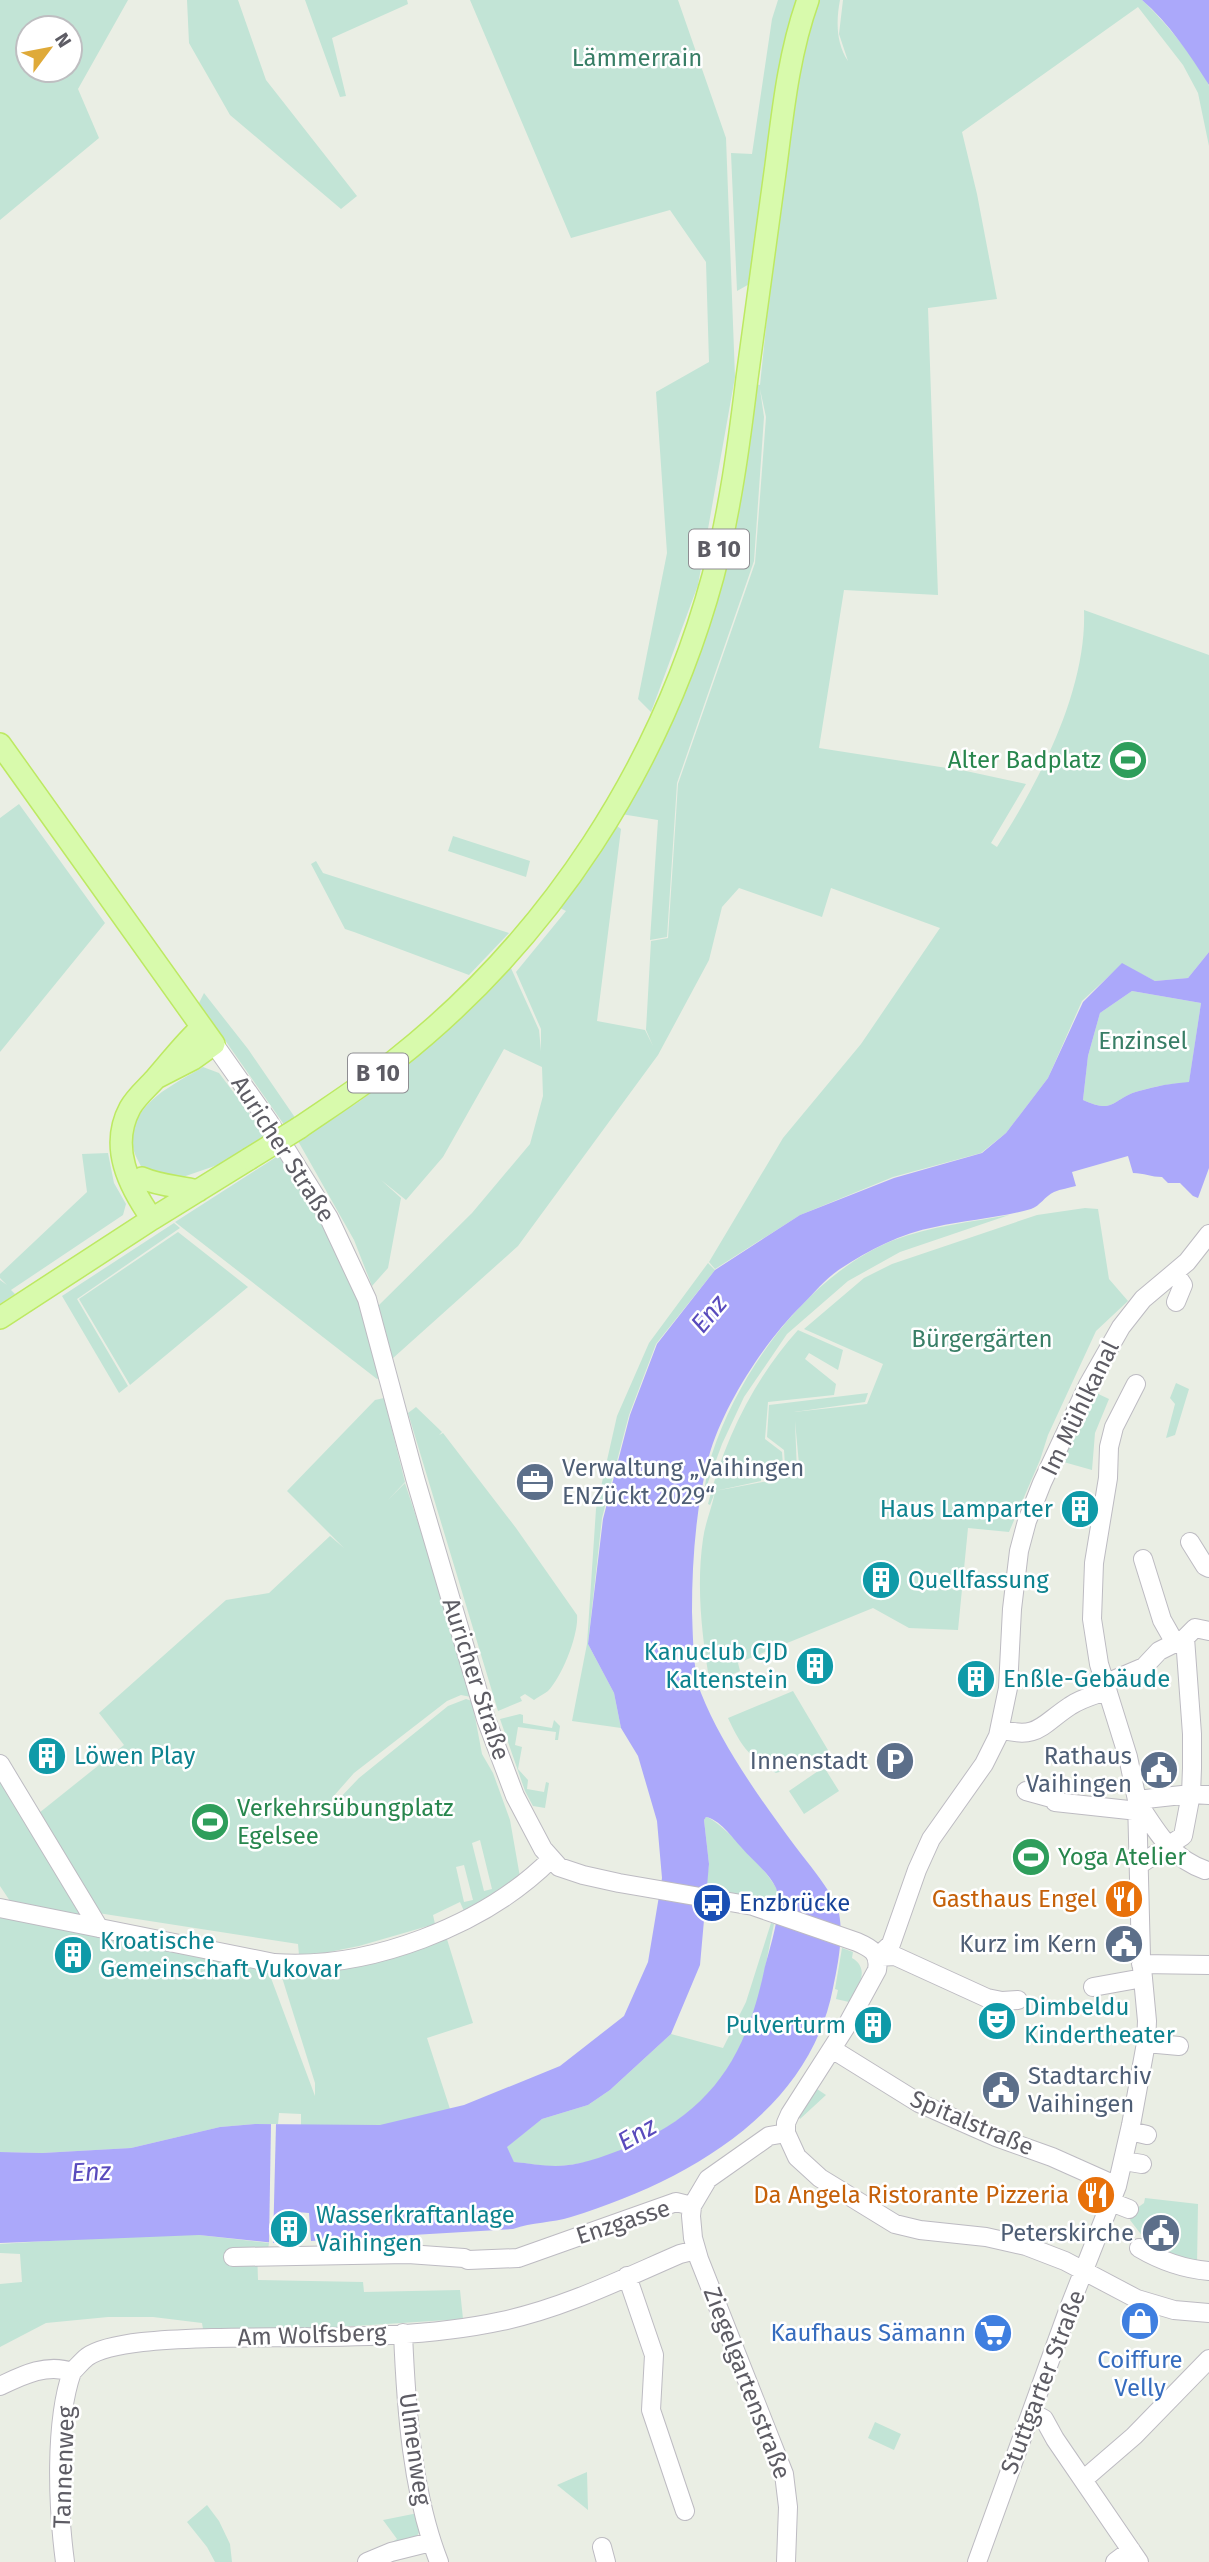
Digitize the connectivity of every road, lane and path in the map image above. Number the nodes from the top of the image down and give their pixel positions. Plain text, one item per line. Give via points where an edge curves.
1 (808, 0) edge
2 (0, 744) edge
3 (208, 1035) junction
4 (121, 1154) junction
5 (142, 1178) junction
6 (198, 1191) junction
7 (156, 1216) junction
8 (1209, 1234) edge
9 (1175, 1273) junction
10 (1176, 1302) dead end
11 (0, 1318) edge
12 (1136, 1384) dead end
13 (1190, 1542) dead end
14 (1143, 1559) dead end
15 (1209, 1568) edge
16 (1191, 1635) edge
17 (1105, 1687) junction
18 (992, 1738) junction
19 (0, 1764) edge
20 (1026, 1791) dead end
21 (1199, 1794) edge
22 (1135, 1808) junction
23 (1167, 1847) junction
24 (551, 1859) junction
25 (1139, 1865) junction
26 (1205, 1870) dead end
27 (0, 1908) edge
28 (100, 1928) junction
29 (877, 1957) junction
30 (1209, 1965) edge
31 (1142, 1971) junction
32 (1093, 1987) dead end
33 (1018, 2000) dead end
34 (1146, 2043) junction
35 (1179, 2046) dead end
36 (832, 2049) junction
37 (786, 2133) junction
38 (1124, 2161) junction
39 (1142, 2164) dead end
40 (1114, 2194) junction
41 (692, 2206) junction
42 (1129, 2209) dead end
43 (1139, 2248) dead end
44 (696, 2250) junction
45 (233, 2257) dead end
46 (1209, 2271) edge
47 (1084, 2273) junction
48 (627, 2276) junction
49 (1209, 2313) edge
50 (403, 2333) junction
51 (1208, 2362) edge
52 (72, 2372) junction
53 (0, 2386) edge
54 (1033, 2413) junction
55 (1024, 2433) junction
56 (1055, 2438) junction
57 (1083, 2480) junction
58 (685, 2511) dead end
59 (431, 2542) junction
60 (1135, 2556) edge
61 (65, 2562) edge
62 (367, 2562) edge
63 (439, 2562) edge
64 (786, 2562) edge
65 (977, 2562) edge
66 (1115, 2562) edge

1 - 6 main road, B 10, bridge via 783,114 722,540 697,630 659,726 626,790 566,882 513,948 452,1011 396,1059 299,1128
2 - 3 main road
3 - 4 main road via 193,1059 156,1078 130,1108 121,1130
3 - 24 street, Auricher Straße via 329,1218 367,1300 486,1719 515,1796
4 - 5 main road
4 - 7 main road via 131,1186
5 - 6 main road
5 - 7 main road
6 - 7 main road, B 10
7 - 11 main road, B 10
8 - 9 street, Im Mühlkanal
9 - 10 street via 1182,1285
9 - 18 street, Im Mühlkanal via 1139,1303 1112,1341 1034,1501 1018,1551 1008,1688
12 - 17 street via 1109,1447 1094,1563 1093,1626
13 - 15 street
14 - 16 street via 1162,1620
16 - 17 street via 1159,1651 1144,1668
16 - 21 street via 1192,1734
17 - 18 street via 1037,1731
17 - 22 street via 1124,1742
18 - 29 street, Im Mühlkanal via 984,1764 931,1839 891,1944
19 - 28 street
20 - 22 street via 1055,1802
21 - 22 street
21 - 23 street via 1183,1836
22 - 23 street
22 - 25 street, Stuttgarter Straße
23 - 25 street
23 - 26 street
24 - 28 street via 531,1878 461,1922 412,1942 342,1961 274,1963
24 - 29 street via 559,1867 593,1877 753,1906 868,1947
25 - 31 street, Stuttgarter Straße
27 - 28 street
29 - 33 street via 895,1956 987,1998
29 - 36 street via 877,1970
30 - 31 street
31 - 32 street
31 - 34 street, Stuttgarter Straße
34 - 35 street
34 - 38 street, Stuttgarter Straße via 1136,2130
36 - 37 street via 795,2104
36 - 40 street, Spitalstraße via 919,2103 1055,2158
37 - 41 street, Enzgasse via 769,2136 731,2161 708,2179
37 - 47 street via 797,2157 820,2178 895,2224 1007,2240
38 - 39 street
38 - 40 street, Stuttgarter Straße
40 - 42 street
40 - 47 street, Stuttgarter Straße
41 - 44 street, Ziegelgartenstraße
41 - 45 street, Enzgasse via 676,2202 512,2259 408,2254
43 - 46 street via 1160,2260
44 - 48 street, Am Wolfsberg
44 - 64 street, Ziegelgartenstraße via 784,2474
47 - 49 street via 1148,2303
47 - 54 street, Stuttgarter Straße
48 - 50 street, Am Wolfsberg via 575,2300 503,2321
48 - 58 street via 654,2355 651,2410
50 - 52 street, Am Wolfsberg via 174,2338 103,2350 88,2356
50 - 59 street, Ulmenweg via 408,2421
51 - 57 street
52 - 53 street via 43,2369
52 - 61 street, Tannenweg via 59,2477
54 - 55 street, Stuttgarter Straße
54 - 56 street via 1044,2419
55 - 56 street
55 - 65 street, Stuttgarter Straße
56 - 57 street
57 - 60 street
59 - 62 street
59 - 63 street, Ulmenweg
60 - 66 street

